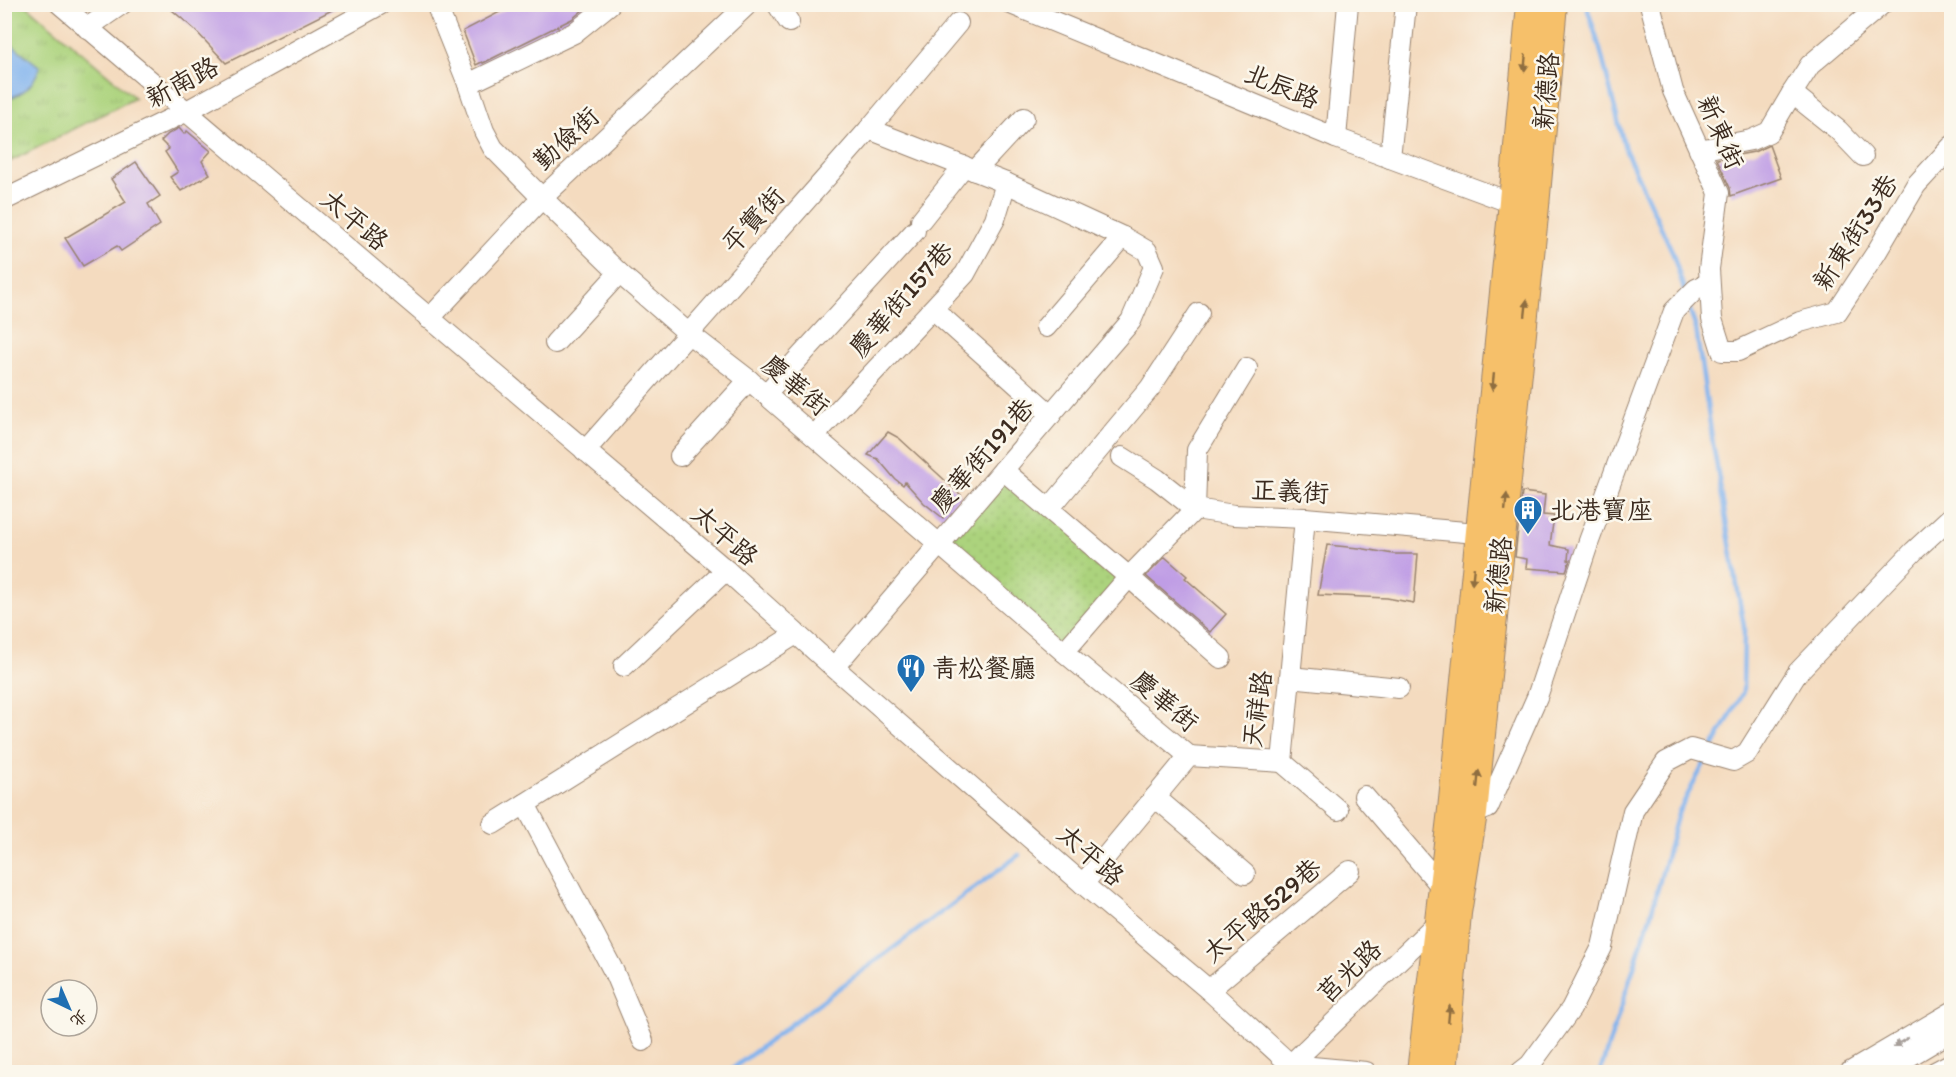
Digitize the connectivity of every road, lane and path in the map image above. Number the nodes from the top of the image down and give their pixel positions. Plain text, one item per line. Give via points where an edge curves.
1 (60, 4) edge
2 (122, 4) edge
3 (381, 4) edge
4 (436, 4) edge
5 (610, 4) edge
6 (748, 4) edge
7 (777, 4) edge
8 (1011, 4) edge
9 (1348, 4) edge
10 (1406, 4) edge
11 (1530, 4) edge
12 (1554, 4) edge
13 (1650, 4) edge
14 (1882, 4) edge
15 (789, 22) dead end
16 (958, 23) dead end
17 (87, 28) junction
18 (468, 84) junction
19 (1792, 93) junction
20 (186, 112) junction
21 (1024, 118) dead end
22 (869, 129) junction
23 (1336, 138) junction
24 (1952, 146) edge
25 (1699, 150) junction
26 (1863, 156) dead end
27 (1390, 158) junction
28 (970, 169) junction
29 (1005, 183) junction
30 (542, 198) junction
31 (4, 200) edge
32 (1524, 205) junction
33 (1123, 237) junction
34 (619, 273) junction
35 (1709, 283) junction
36 (933, 309) junction
37 (1199, 313) dead end
38 (429, 319) junction
39 (1046, 327) dead end
40 (688, 333) junction
41 (555, 343) dead end
42 (1247, 368) dead end
43 (749, 380) junction
44 (766, 394) junction
45 (1051, 416) junction
46 (814, 435) junction
47 (585, 451) junction
48 (680, 456) dead end
49 (1122, 457) dead end
50 (1003, 470) junction
51 (1195, 508) junction
52 (1048, 509) junction
53 (1952, 516) edge
54 (1305, 518) junction
55 (1478, 533) junction
56 (939, 544) junction
57 (726, 570) junction
58 (1129, 578) junction
59 (796, 634) junction
60 (1064, 652) junction
61 (1221, 658) dead end
62 (624, 666) dead end
63 (834, 668) junction
64 (1290, 677) junction
65 (1399, 688) dead end
66 (1189, 756) junction
67 (1282, 762) junction
68 (1364, 796) dead end
69 (1155, 797) junction
70 (525, 804) junction
71 (1338, 810) dead end
72 (1462, 811) junction
73 (493, 824) dead end
74 (1350, 871) dead end
75 (1245, 874) dead end
76 (1083, 884) junction
77 (1442, 886) junction
78 (1447, 919) junction
79 (1209, 990) junction
80 (1952, 1012) edge
81 (1952, 1031) edge
82 (643, 1041) dead end
83 (1952, 1063) edge
84 (1286, 1069) edge
85 (1366, 1072) edge
86 (1420, 1072) edge
87 (1444, 1072) edge
88 (1521, 1072) edge
89 (1850, 1072) edge
90 (1883, 1072) edge
91 (1935, 1072) edge

1 - 17 street, 太平路
2 - 17 street
3 - 20 street, 新南路
4 - 18 street, 慶華街
5 - 18 street via 574,33
6 - 30 street, 勤儉街
7 - 15 street
8 - 23 street, 北辰路
9 - 23 street
10 - 27 street
11 -> 32 main road, 新德路
12 - 32 main road, 新德路
13 - 25 street, 新東街 via 1673,91
14 - 19 street via 1810,65
16 - 22 street, 平實街
17 - 20 street, 太平路
18 - 30 street, 慶華街 via 493,148
19 - 25 street via 1769,132 1751,140
19 - 26 street
20 - 31 street, 新南路
20 - 38 street, 太平路
21 - 28 street
22 - 28 street
22 - 40 street, 平實街
23 - 27 street, 北辰路
24 - 35 street, 新東街33巷 via 1916,185 1837,312 1800,322 1738,351 1722,351 1712,319
25 - 35 street, 新東街 via 1719,193
27 - 32 street, 北辰路
28 - 29 street
28 - 44 street
29 - 33 street
29 - 36 street, 慶華街157巷 via 995,219 965,274
30 - 34 street, 慶華街
30 - 38 street, 勤儉街
32 -> 55 main road, 新德路
72 -> 32 main road, 新德路
33 - 39 street
33 - 45 street, 慶華街191巷 via 1147,251 1154,267 1131,321
34 - 40 street, 慶華街
34 - 41 street
35 - 72 street via 1674,311 1589,541 1537,697 1488,808
36 - 45 street
36 - 46 street, 慶華街157巷
37 - 52 street via 1150,388
38 - 47 street, 太平路
40 - 43 street, 慶華街
40 - 47 street, 平實街
42 - 51 street via 1197,450
43 - 44 street, 慶華街
43 - 48 street
44 - 46 street, 慶華街
45 - 50 street, 慶華街191巷
46 - 56 street, 慶華街
47 - 57 street, 太平路
49 - 51 street
50 - 52 street
50 - 56 street, 慶華街191巷
51 - 54 street, 正義街 via 1234,515
51 - 58 street
52 - 58 street
53 - 88 street via 1798,672 1746,753 1733,761 1691,749 1665,762 1633,811 1602,947 1571,1009
54 - 55 street, 正義街
54 - 64 street, 天祥路
55 -> 72 main road, 新德路
56 - 60 street, 慶華街
56 - 63 street, 慶華街191巷
57 - 59 street, 太平路
57 - 62 street
58 - 60 street
58 - 61 street
59 - 63 street, 太平路
59 - 70 street
60 - 66 street, 慶華街
63 - 76 street, 太平路
64 - 65 street
64 - 67 street, 天祥路
66 - 67 street, 天祥路
66 - 69 street
67 - 71 street
68 - 77 street
69 - 75 street
69 - 76 street
70 - 73 street
70 - 82 street via 614,972
72 - 77 main road, 新德路
72 - 78 main road, 新德路
74 - 79 street, 太平路529巷
76 - 79 street, 太平路
77 - 78 main road, 新德路
78 - 84 street, 莒光路
78 - 86 main road, 新德路
87 -> 78 main road, 新德路
79 - 84 street, 太平路
80 -> 89 street
81 - 90 street
83 - 91 street
84 - 85 street

